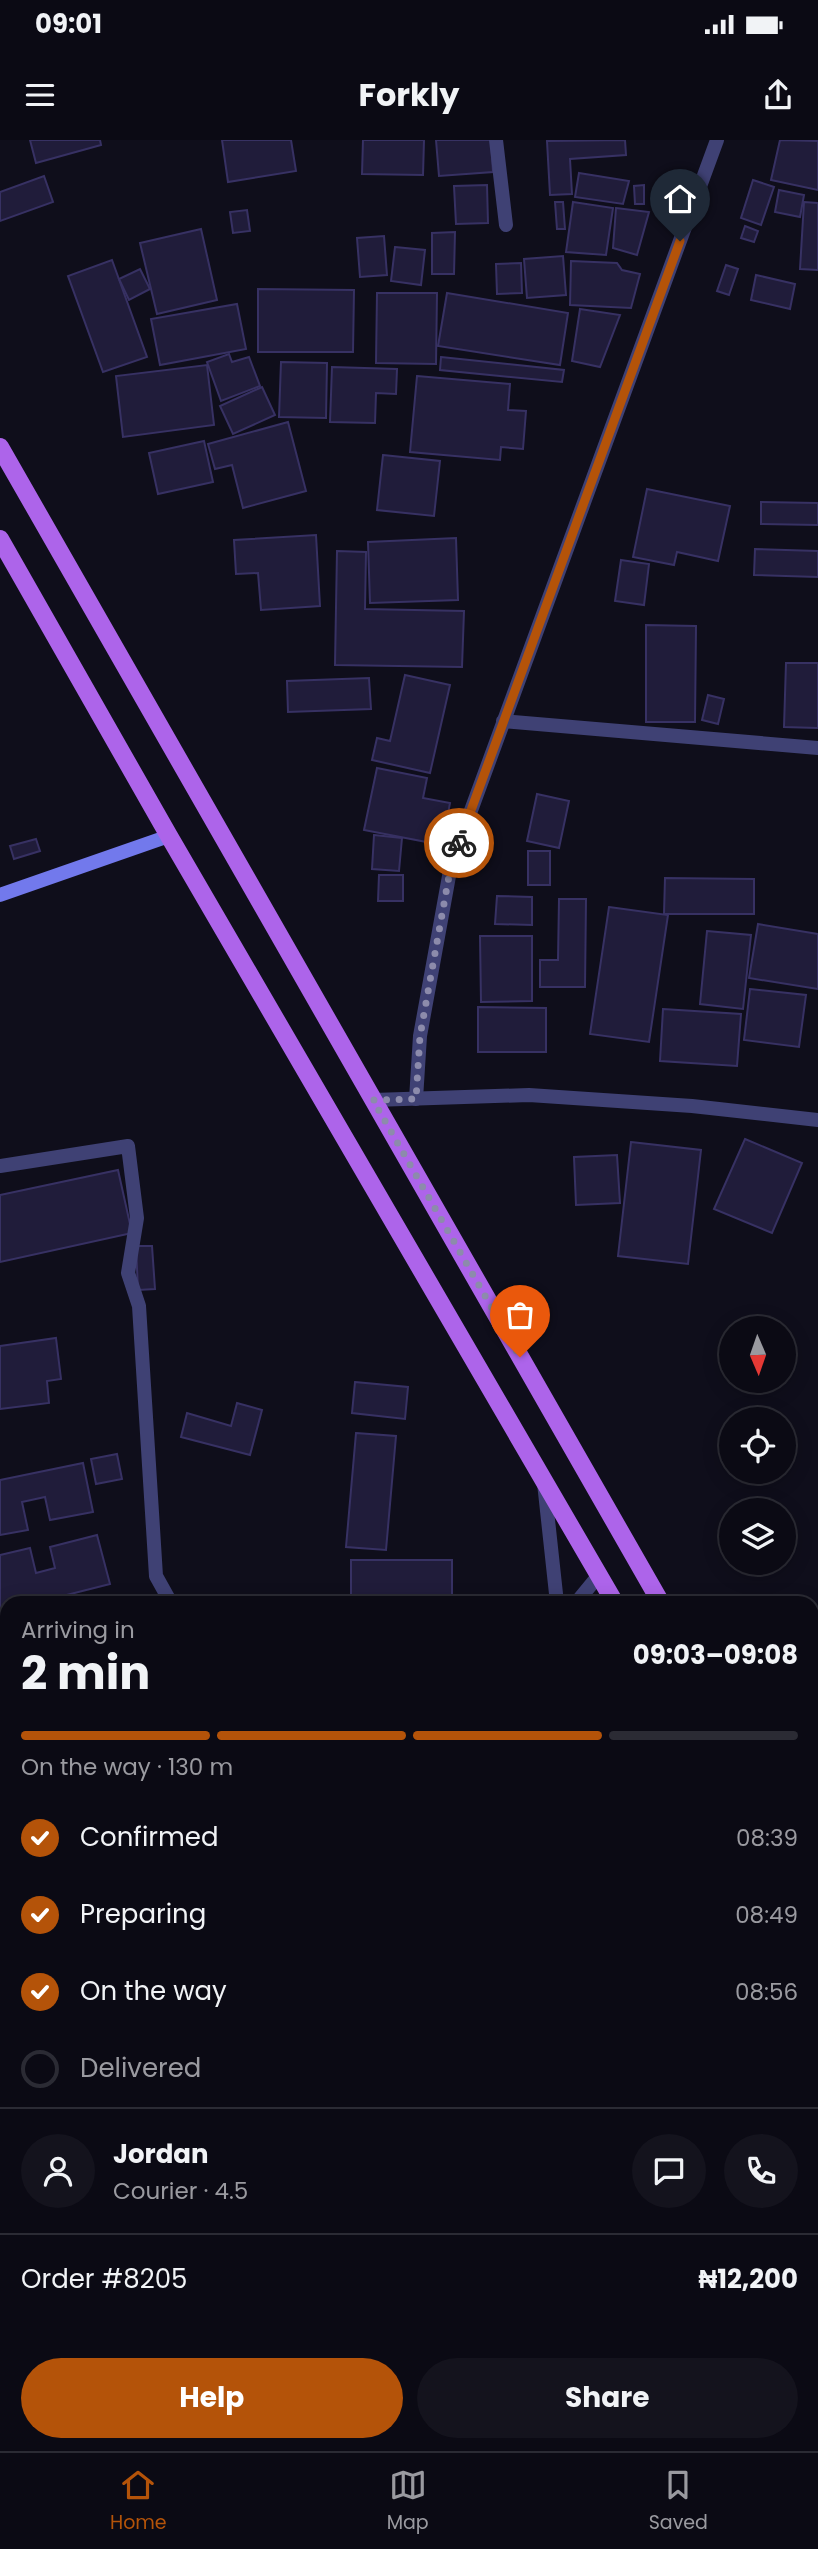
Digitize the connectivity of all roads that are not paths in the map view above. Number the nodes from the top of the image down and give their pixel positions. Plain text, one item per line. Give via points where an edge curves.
1 (496, 140) edge
2 (717, 140) edge
3 (506, 225) dead end
4 (0, 447) edge
5 (0, 539) edge
6 (503, 721) junction
7 (818, 748) edge
8 (169, 836) junction
9 (0, 895) edge
10 (416, 1099) junction
11 (373, 1100) junction
12 (818, 1120) edge
13 (0, 1166) edge
14 (544, 1479) junction
15 (599, 1575) junction
16 (167, 1596) edge
17 (555, 1596) edge
18 (582, 1596) edge
19 (611, 1596) edge
20 (657, 1596) edge

1 - 3 street
2 - 6 street
4 - 11 main road
5 - 8 main road
6 - 7 street
6 - 10 street via 451,865 420,1036
8 - 9 street
8 - 14 main road
10 - 11 street
10 - 12 street via 529,1095 692,1105
11 - 20 main road
13 - 16 street via 128,1146 137,1218 128,1273 139,1306 156,1576
14 - 15 main road
14 - 17 street
15 - 18 street
15 - 19 main road

